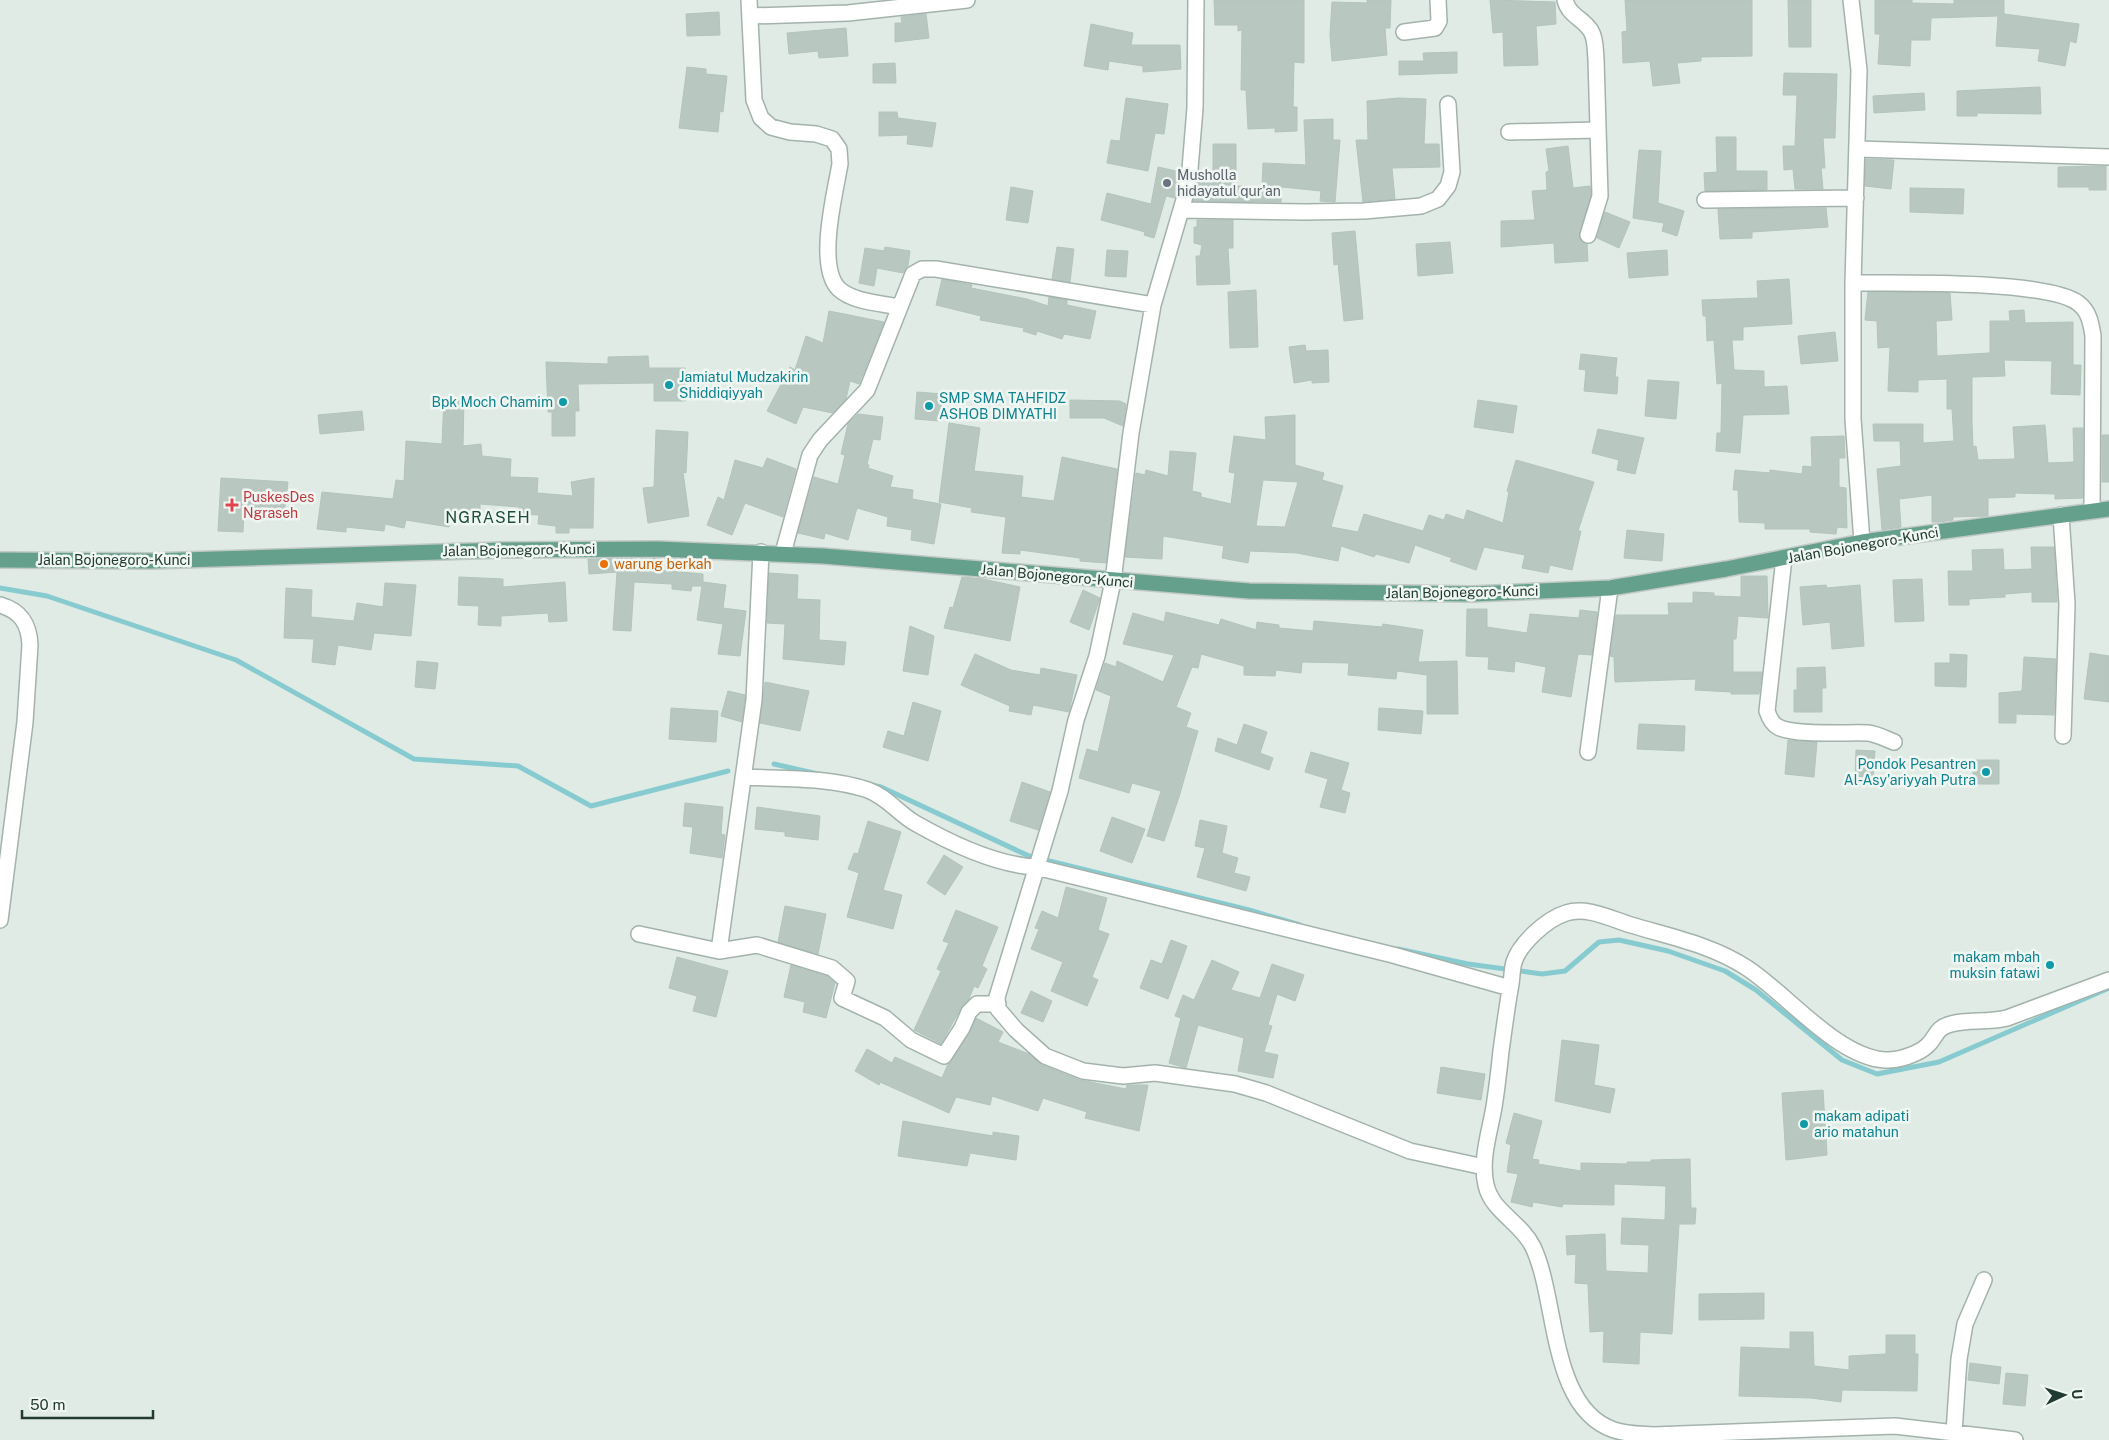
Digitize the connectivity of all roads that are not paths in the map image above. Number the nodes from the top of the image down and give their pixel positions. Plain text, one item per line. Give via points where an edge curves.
1 (749, 0) edge
2 (967, 0) edge
3 (1196, 0) edge
4 (1438, 0) edge
5 (1565, 0) edge
6 (1851, 0) edge
7 (750, 16) junction
8 (1404, 32) dead end
9 (1448, 104) dead end
10 (1598, 130) junction
11 (1508, 132) dead end
12 (1858, 149) junction
13 (2109, 157) edge
14 (1856, 198) junction
15 (1705, 200) dead end
16 (1181, 210) junction
17 (1588, 235) dead end
18 (1853, 283) junction
19 (1153, 305) junction
20 (898, 307) junction
21 (2109, 509) edge
22 (2092, 510) junction
23 (2061, 515) junction
24 (1862, 542) junction
25 (761, 552) junction
26 (783, 553) junction
27 (1784, 558) junction
28 (0, 560) edge
29 (1113, 581) junction
30 (1610, 588) junction
31 (0, 605) edge
32 (2063, 736) dead end
33 (1894, 742) dead end
34 (1588, 752) dead end
35 (744, 770) junction
36 (1037, 864) junction
37 (0, 920) edge
38 (639, 934) dead end
39 (719, 951) junction
40 (2109, 980) edge
41 (1510, 986) junction
42 (998, 1004) junction
43 (1484, 1167) junction
44 (1984, 1280) dead end
45 (1954, 1432) junction
46 (1894, 1433) edge
47 (2015, 1440) edge

1 - 7 street
2 - 7 street via 848,13
3 - 16 street via 1193,134
4 - 8 street via 1439,21 1435,28
5 - 10 street via 1573,16 1590,29 1594,40
6 - 12 street via 1859,70
7 - 20 street via 754,100 761,118 771,127 832,139 839,149 828,261 831,278 839,289 856,298
9 - 16 street via 1452,172 1448,186 1438,199 1421,206 1306,212
10 - 11 street
10 - 17 street via 1600,196
12 - 13 street
12 - 14 street
14 - 15 street
14 - 18 street
16 - 19 street
18 - 22 street via 2040,290 2079,303 2089,316 2093,336
18 - 24 street via 1853,420
19 - 20 street via 922,269 912,274
19 - 29 street via 1131,434
20 - 26 street via 867,390 810,455
21 - 22 main road, Jalan Bojonegoro-Kunci
22 - 23 main road, Jalan Bojonegoro-Kunci
23 - 24 main road, Jalan Bojonegoro-Kunci
23 - 32 street via 2067,604
24 - 27 main road, Jalan Bojonegoro-Kunci
25 - 26 main road, Jalan Bojonegoro-Kunci
25 - 28 main road, Jalan Bojonegoro-Kunci via 592,548 150,561
25 - 35 street via 754,700
26 - 29 main road, Jalan Bojonegoro-Kunci
27 - 30 main road, Jalan Bojonegoro-Kunci
27 - 33 street via 1767,711 1771,720 1778,727 1794,730 1870,733
29 - 30 main road, Jalan Bojonegoro-Kunci via 1249,591 1436,595
29 - 36 street via 1097,656
30 - 34 street
31 - 37 street via 23,619 30,645 24,731
35 - 36 street via 869,790 914,822 977,852 1015,866
35 - 39 street
36 - 41 street
36 - 42 street via 997,997
38 - 39 street
39 - 42 street via 757,945 832,968 848,981 842,998 884,1018 911,1040 944,1056 977,1004
40 - 41 street via 2007,1018 1951,1024 1937,1031 1924,1048 1890,1060 1866,1056 1849,1048 1761,978 1715,950 1589,912 1567,912 1539,928 1514,960
41 - 43 street
42 - 43 street via 1003,1017 1045,1056 1083,1071 1123,1076 1154,1073 1235,1084 1266,1093 1410,1150
43 - 46 street via 1490,1197 1521,1229 1533,1247 1571,1386 1580,1403 1603,1425 1616,1431 1653,1435
44 - 45 street via 1965,1324 1959,1358
45 - 46 street
45 - 47 street

